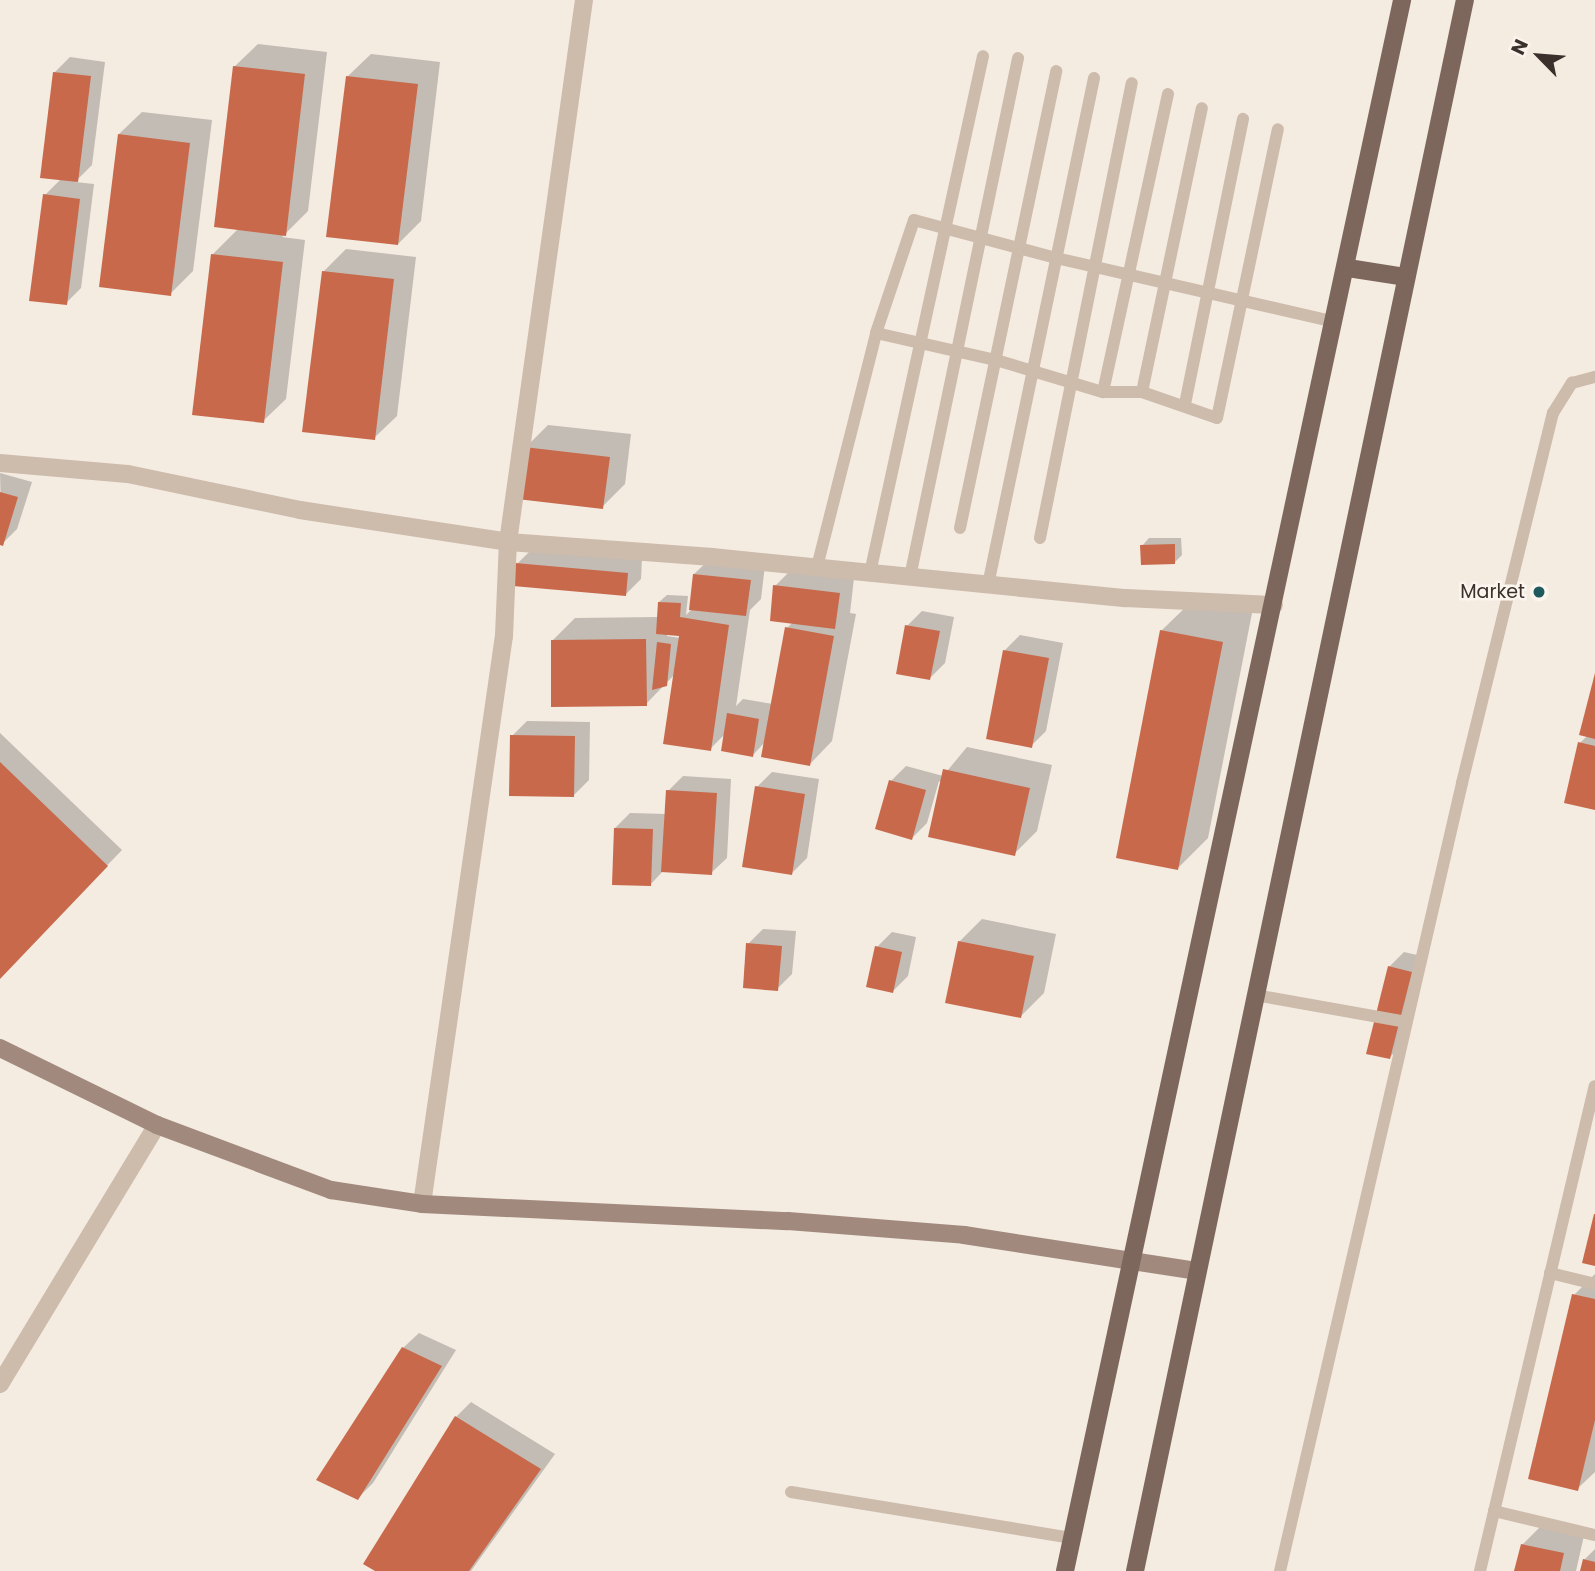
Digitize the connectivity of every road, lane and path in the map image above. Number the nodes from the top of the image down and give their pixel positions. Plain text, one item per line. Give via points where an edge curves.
1 (584, 0) edge
2 (1402, 0) edge
3 (1465, 0) edge
4 (983, 56) dead end
5 (1018, 58) dead end
6 (1056, 71) dead end
7 (1094, 78) dead end
8 (1132, 83) dead end
9 (1168, 94) dead end
10 (1202, 108) dead end
11 (1242, 119) dead end
12 (1278, 129) dead end
13 (944, 228) junction
14 (980, 238) junction
15 (1020, 249) junction
16 (1056, 258) junction
17 (1092, 266) junction
18 (1348, 268) junction
19 (1129, 275) junction
20 (1406, 277) junction
21 (1166, 283) junction
22 (1205, 292) junction
23 (1244, 300) junction
24 (1336, 321) junction
25 (876, 333) junction
26 (923, 343) junction
27 (956, 351) junction
28 (996, 360) junction
29 (1032, 371) junction
30 (1595, 377) edge
31 (1070, 382) junction
32 (1103, 392) junction
33 (1142, 392) junction
34 (1185, 404) junction
35 (0, 463) edge
36 (960, 528) dead end
37 (1040, 538) dead end
38 (508, 542) junction
39 (817, 567) junction
40 (870, 573) junction
41 (910, 577) junction
42 (988, 585) junction
43 (1274, 605) junction
44 (1255, 995) junction
45 (1407, 1022) junction
46 (0, 1048) edge
47 (1595, 1086) edge
48 (157, 1125) junction
49 (422, 1203) junction
50 (1129, 1262) junction
51 (1196, 1271) junction
52 (1550, 1273) junction
53 (1595, 1284) edge
54 (0, 1384) edge
55 (791, 1492) dead end
56 (1494, 1511) junction
57 (1595, 1535) edge
58 (1072, 1538) junction
59 (1065, 1571) edge
60 (1135, 1571) edge
61 (1280, 1571) edge
62 (1480, 1571) edge

1 - 38 street
2 - 18 main road
3 - 20 main road
4 - 13 lane
5 - 14 lane
6 - 15 lane
7 - 16 lane
8 - 17 lane
9 - 19 lane
10 - 21 lane
11 - 22 lane
12 - 23 lane
13 - 14 lane
13 - 25 lane via 914,220
13 - 26 lane
14 - 15 lane
14 - 27 lane
15 - 16 lane
15 - 28 lane
16 - 17 lane
16 - 29 lane
17 - 19 lane
17 - 31 lane
18 - 20 main road
18 - 24 main road
19 - 21 lane
19 - 32 lane
20 - 44 main road
21 - 22 lane
21 - 33 lane
22 - 23 lane
22 - 34 lane
23 - 24 lane
23 - 34 lane via 1217,418
24 - 43 main road
25 - 26 lane
25 - 39 lane
26 - 27 lane
26 - 40 lane
27 - 28 lane
27 - 41 lane
28 - 29 lane
28 - 36 lane
29 - 31 lane
29 - 42 lane
30 - 45 lane via 1572,383 1552,413
31 - 32 lane
31 - 37 lane
32 - 33 lane
33 - 34 lane
35 - 38 street via 128,474 300,510
38 - 39 street
38 - 49 street via 504,636
39 - 40 street
40 - 41 street
41 - 42 street
42 - 43 street
43 - 50 main road
44 - 45 lane
44 - 51 main road
45 - 61 lane
46 - 48 main road
47 - 52 lane
48 - 49 main road via 331,1190
48 - 54 street
49 - 50 main road via 964,1235
50 - 51 main road
50 - 58 main road
51 - 60 main road
52 - 53 lane
52 - 56 lane
55 - 58 lane
56 - 57 lane
56 - 62 lane
58 - 59 main road

